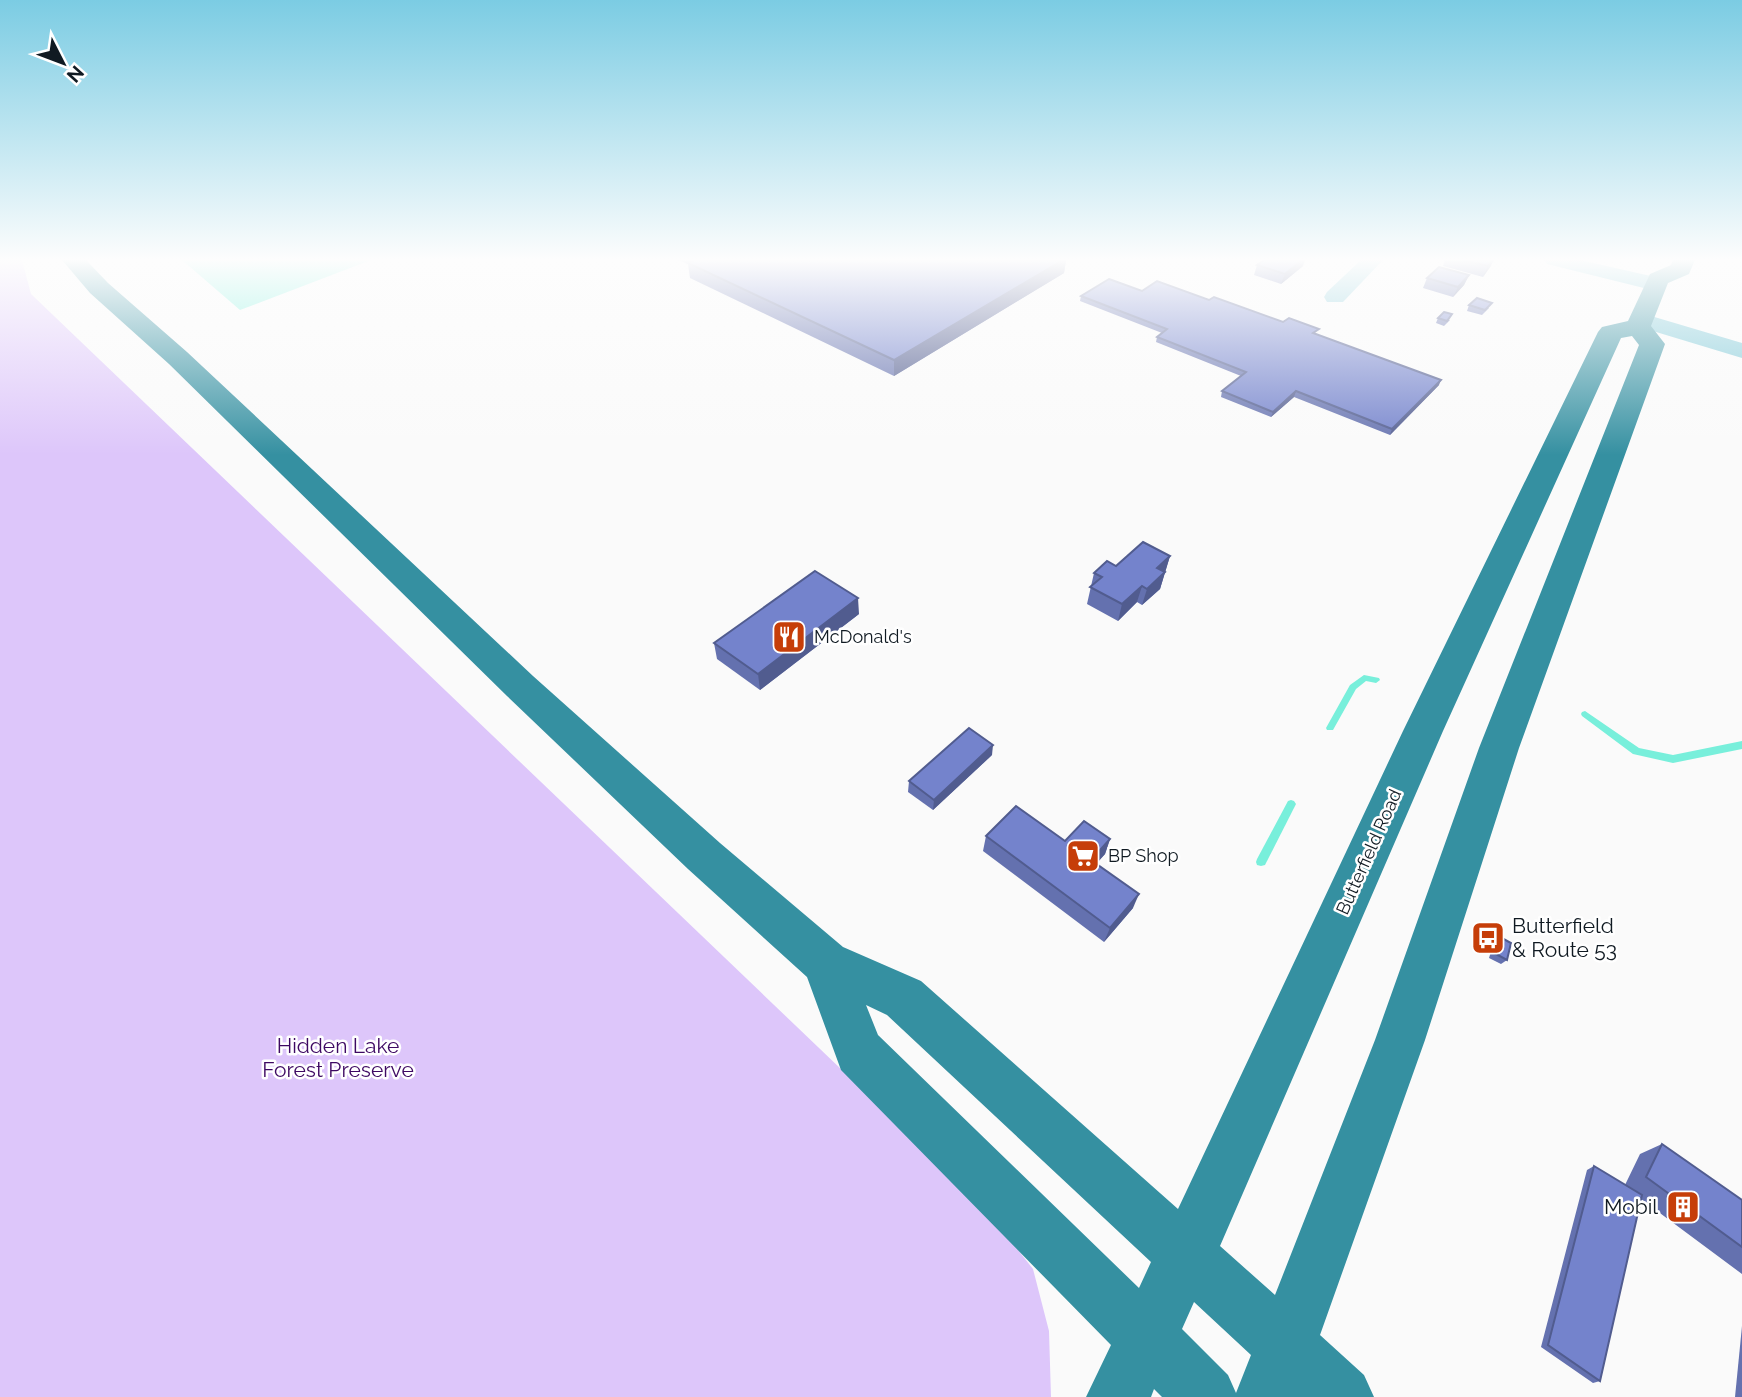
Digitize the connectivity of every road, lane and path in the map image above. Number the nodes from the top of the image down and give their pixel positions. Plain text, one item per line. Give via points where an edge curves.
1 (141, 325) edge
2 (1617, 325) edge
3 (1650, 325) edge
4 (1699, 325) edge
5 (1742, 351) edge
6 (826, 963) junction
7 (1186, 1253) junction
8 (1146, 1335) junction
9 (1275, 1371) edge
10 (1118, 1397) edge
11 (1206, 1397) edge
12 (1342, 1397) edge

1 - 6 main road via 520,686
2 - 7 main road, Butterfield Road via 1423,731
3 - 9 main road via 1652,344 1499,748 1400,1040
4 - 5 street
6 - 7 main road via 904,998
6 - 8 main road via 859,1052
7 - 8 main road, Butterfield Road
7 - 9 main road
8 - 10 main road, Butterfield Road
8 - 11 main road
9 - 12 main road

